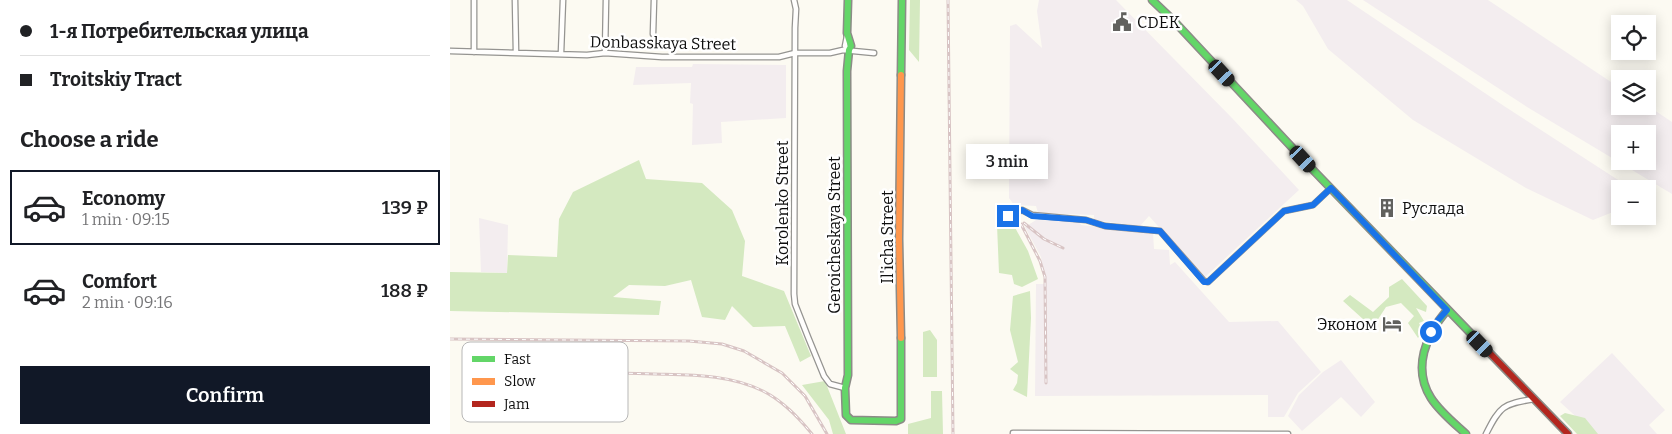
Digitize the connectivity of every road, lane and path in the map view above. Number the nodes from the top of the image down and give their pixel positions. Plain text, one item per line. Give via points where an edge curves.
1 (474, 0) edge
2 (515, 0) edge
3 (562, 0) edge
4 (606, 0) edge
5 (654, 0) edge
6 (794, 0) edge
7 (848, 0) edge
8 (902, 0) edge
9 (1153, 1) edge
10 (653, 34) dead end
11 (849, 50) junction
12 (450, 51) edge
13 (474, 52) junction
14 (516, 52) junction
15 (562, 53) junction
16 (605, 53) junction
17 (795, 53) junction
18 (874, 53) dead end
19 (1331, 188) junction
20 (1008, 216) dead end
21 (1447, 310) junction
22 (845, 388) junction
23 (1534, 399) junction
24 (848, 418) joint
25 (1013, 433) dead end
26 (1288, 434) edge
27 (1466, 434) edge
28 (1486, 434) edge
29 (1568, 434) edge

1 - 13 street
2 - 14 street
3 - 15 street
4 - 16 street
5 - 10 street
6 - 17 street, Korolenko Street
7 - 11 street, Geroicheskaya Street
8 - 24 street, Il'icha Street via 902,415 896,421
9 - 19 street
11 - 17 street, Donbasskaya Street
11 - 18 street, Donbasskaya Street
11 - 22 street, Geroicheskaya Street via 848,375
12 - 13 street, Donbasskaya Street
13 - 14 street, Donbasskaya Street
14 - 15 street, Donbasskaya Street
15 - 16 street, Donbasskaya Street
16 - 17 street, Donbasskaya Street via 662,57 779,57
17 - 22 street, Korolenko Street via 793,282 796,304 827,381
19 - 20 street via 1313,205 1284,211 1208,282 1204,282 1160,231 1032,216 1022,210
19 - 21 street
21 - 23 street
21 - 27 street via 1433,326 1426,344 1422,380 1430,397
22 - 24 street, Geroicheskaya Street
23 - 28 street via 1502,407
23 - 29 street
25 - 26 street

